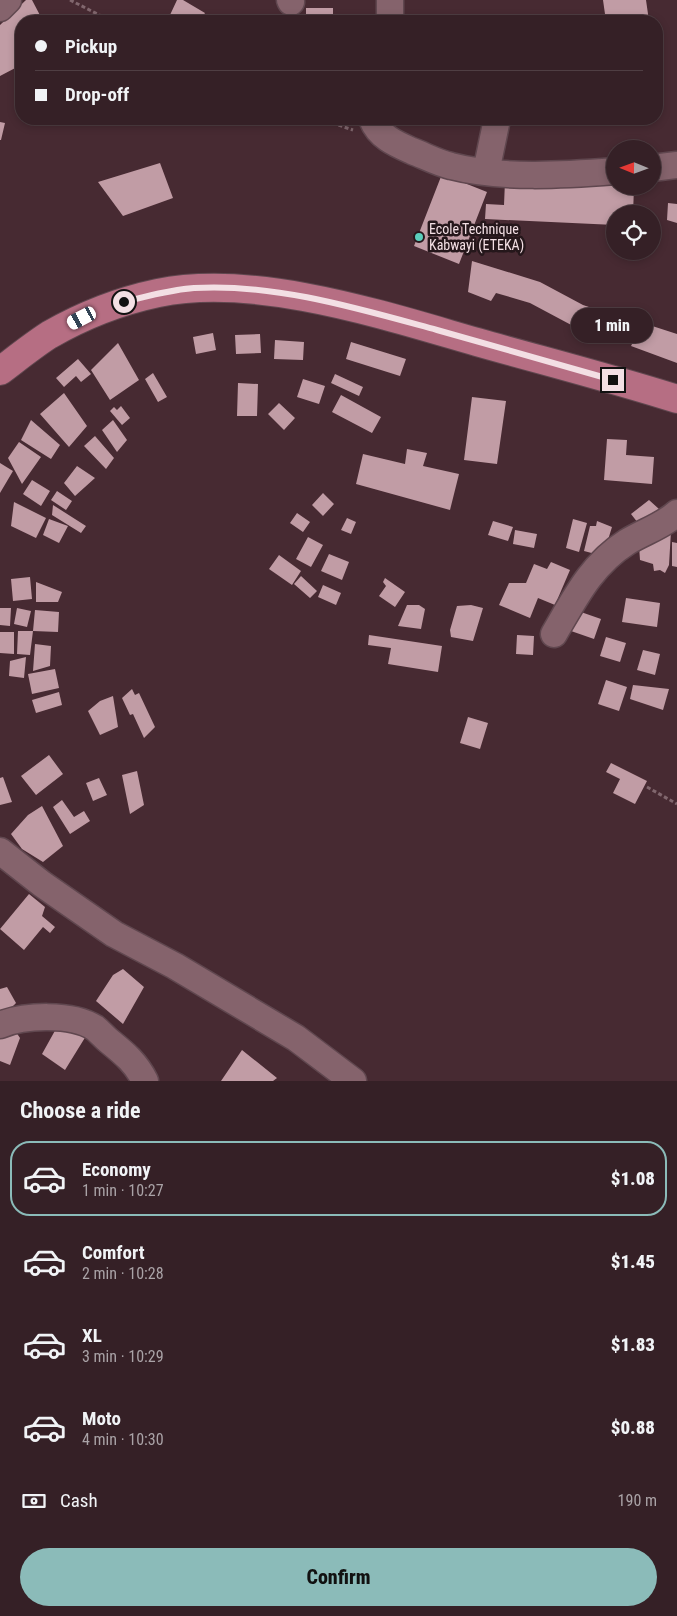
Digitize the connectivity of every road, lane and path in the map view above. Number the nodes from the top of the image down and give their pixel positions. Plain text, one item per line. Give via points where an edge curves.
1 (8, 0) edge
2 (70, 0) edge
3 (390, 0) edge
4 (0, 8) edge
5 (99, 15) edge
6 (390, 15) edge
7 (375, 125) edge
8 (496, 125) edge
9 (677, 165) edge
10 (661, 167) edge
11 (606, 171) edge
12 (486, 172) junction
13 (0, 371) edge
14 (677, 399) edge
15 (677, 513) edge
16 (554, 634) dead end
17 (647, 788) dead end
18 (677, 804) edge
19 (0, 852) edge
20 (0, 1025) edge
21 (145, 1081) edge
22 (353, 1081) edge

1 - 4 street
2 - 5 path
3 - 6 street
7 - 12 street via 396,144 452,166
8 - 12 street
9 - 10 street
11 - 12 street via 535,175
13 - 14 highway via 48,336 82,318 124,302 194,288 229,288 317,300 385,316
15 - 16 street via 627,542 593,570
17 - 18 path
19 - 22 street via 114,934 288,1033
20 - 21 street via 36,1018 79,1021 95,1028 126,1054

